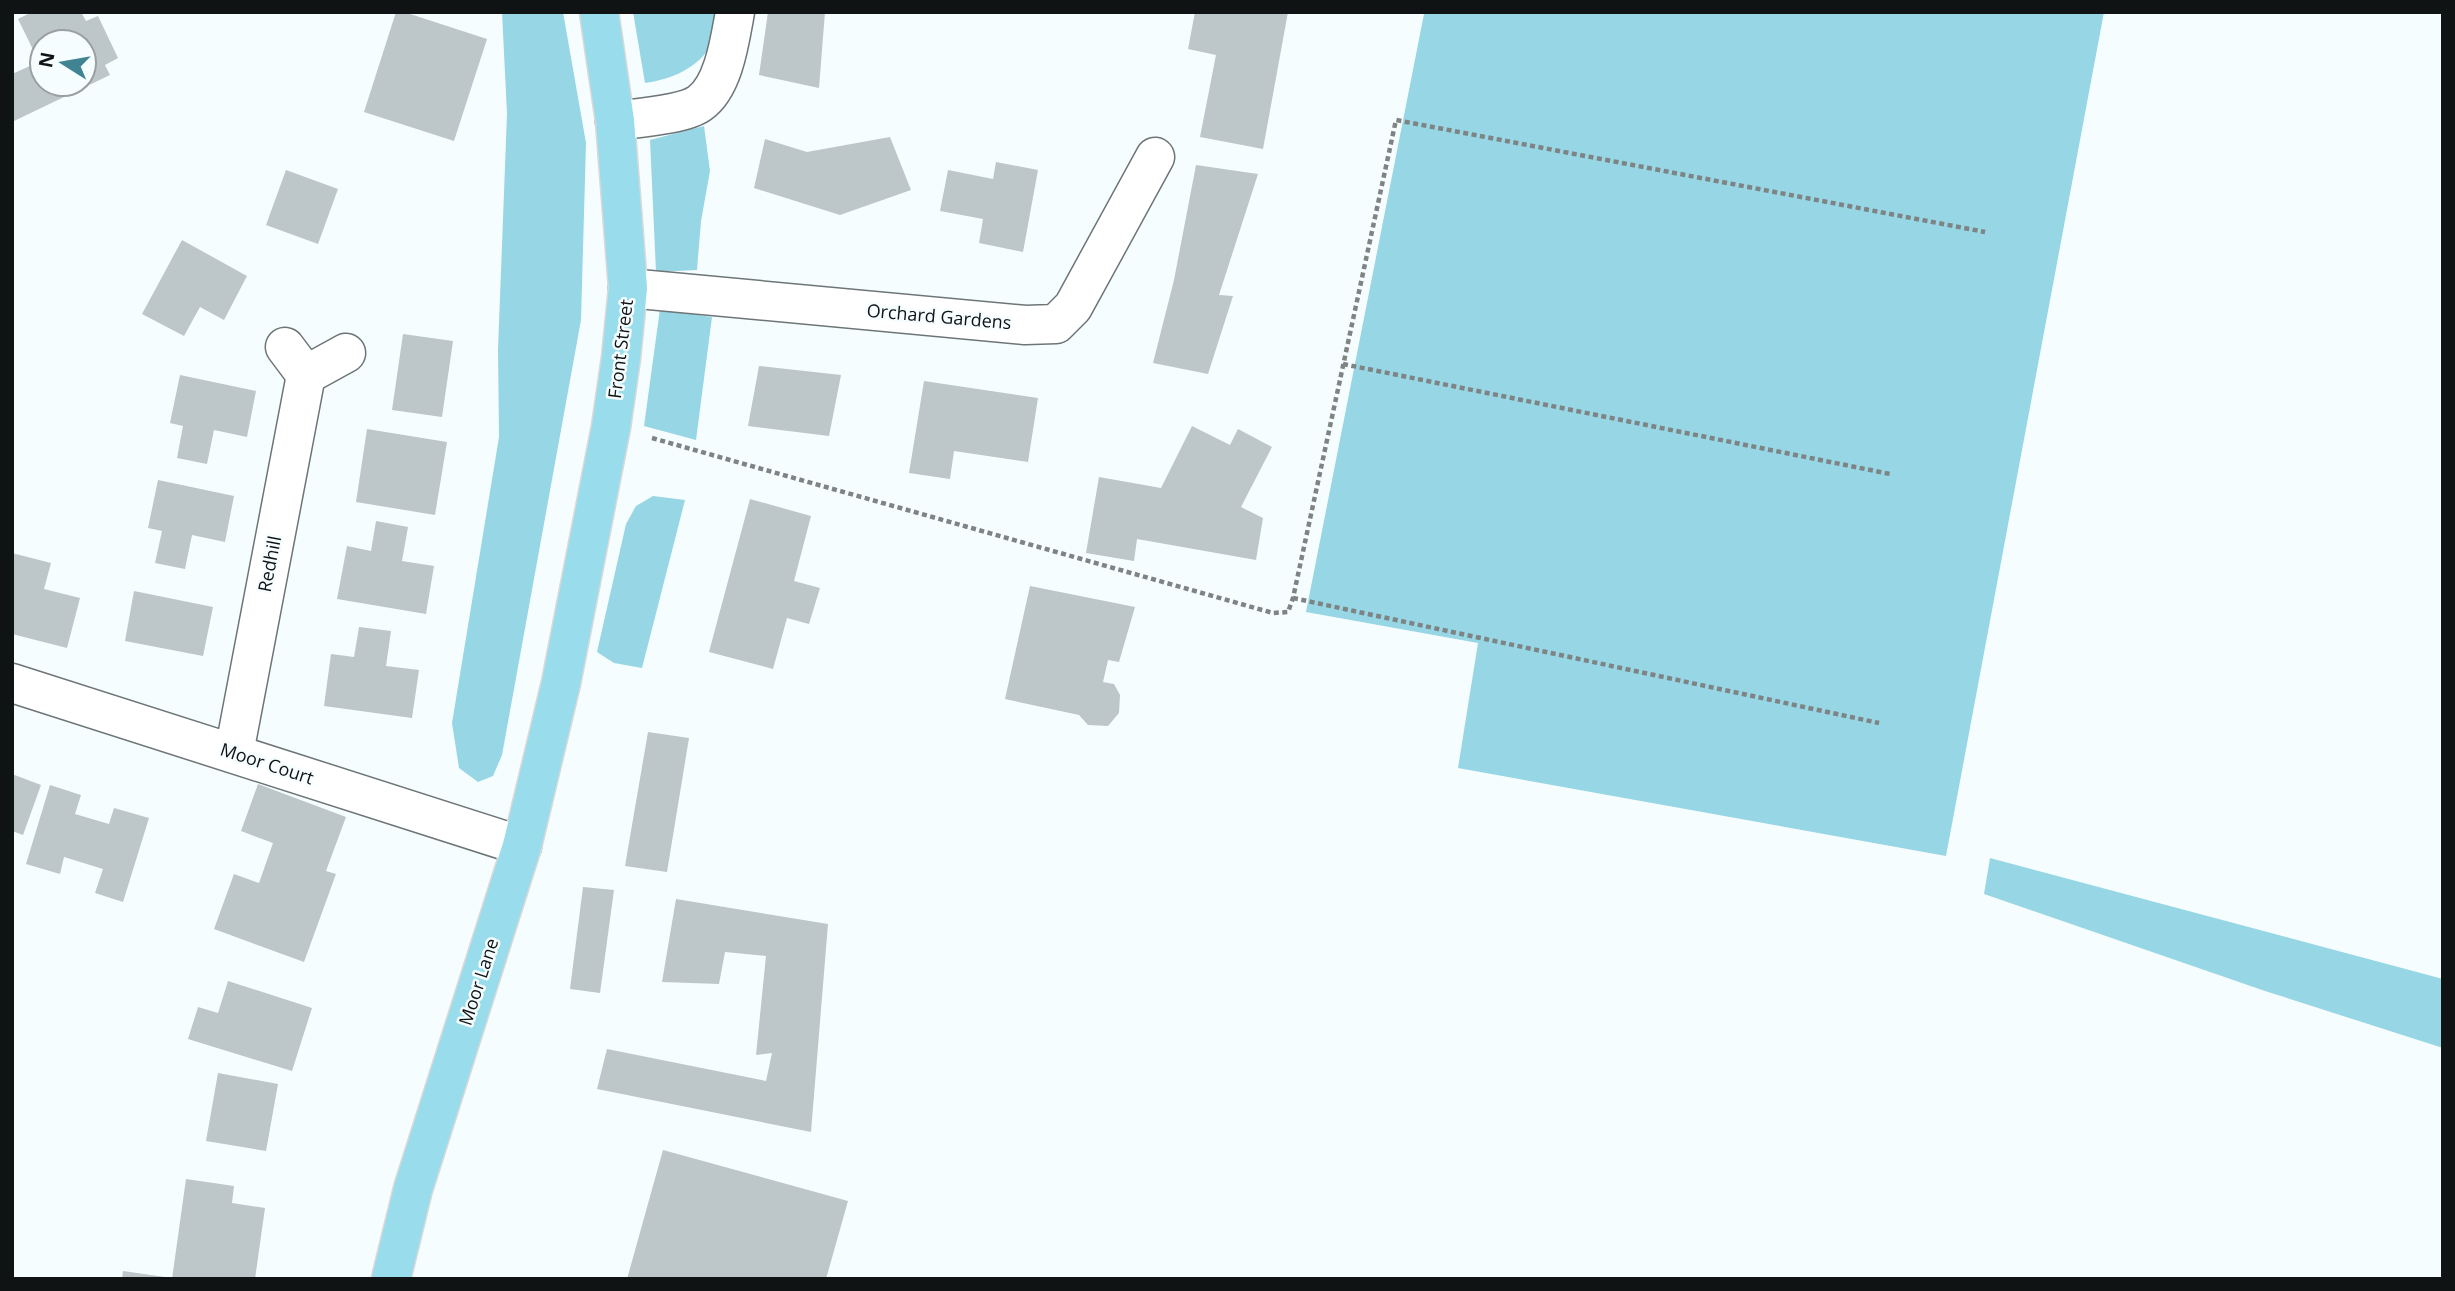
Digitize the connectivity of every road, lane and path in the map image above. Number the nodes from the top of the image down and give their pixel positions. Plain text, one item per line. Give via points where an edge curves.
1 (599, 12) edge
2 (735, 12) edge
3 (615, 121) junction
4 (1155, 157) dead end
5 (1985, 232) dead end
6 (628, 288) junction
7 (346, 353) dead end
8 (1343, 364) junction
9 (611, 427) junction
10 (1890, 474) dead end
11 (1293, 598) junction
12 (12, 682) edge
13 (561, 683) joint
14 (1880, 723) dead end
15 (234, 753) junction
16 (522, 846) junction
17 (391, 1279) edge

1 - 3 main road, Front Street
2 - 3 street via 727,56 714,87 700,103 673,113
3 - 6 main road, Front Street
4 - 6 street, Orchard Gardens via 1073,307 1056,324 1025,325
5 - 8 path via 1396,120
6 - 9 main road, Front Street
7 - 15 street, Redhill via 295,361
8 - 10 path
8 - 11 path
9 - 11 path via 1273,613 1288,612
9 - 13 main road, Front Street
11 - 14 path
12 - 15 street, Moor Court
13 - 16 main road, Moor Lane
15 - 16 street, Moor Court
16 - 17 main road, Moor Lane via 413,1189

